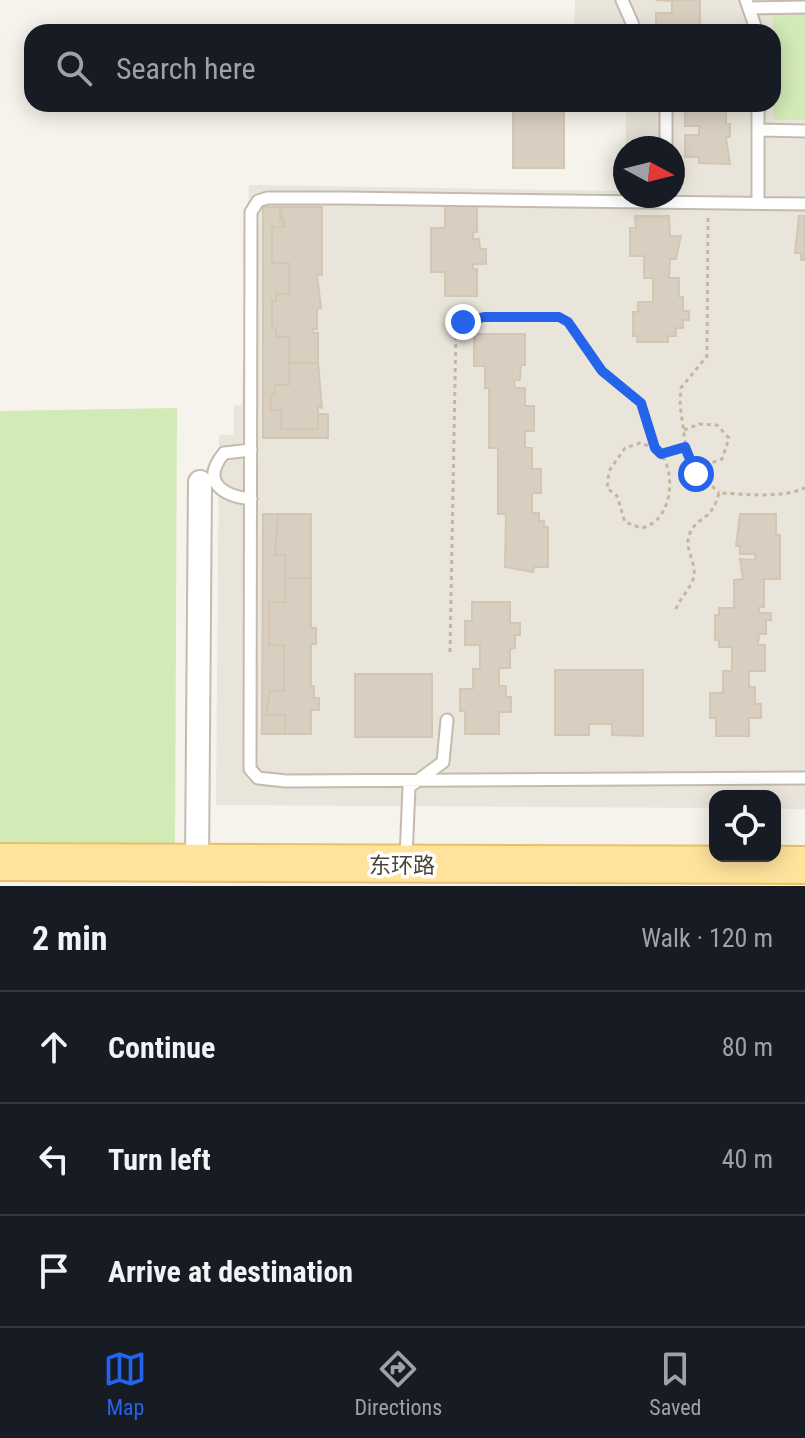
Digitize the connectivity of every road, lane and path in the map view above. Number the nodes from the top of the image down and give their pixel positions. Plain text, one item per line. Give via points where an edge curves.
1 (622, 0) edge
2 (748, 4) edge
3 (805, 7) edge
4 (632, 24) edge
5 (754, 24) edge
6 (666, 112) edge
7 (758, 112) edge
8 (758, 130) junction
9 (805, 131) edge
10 (666, 136) edge
11 (708, 203) junction
12 (758, 203) junction
13 (805, 204) edge
14 (684, 430) junction
15 (685, 447) junction
16 (655, 448) junction
17 (251, 450) junction
18 (661, 454) junction
19 (688, 460) junction
20 (208, 479) junction
21 (805, 488) edge
22 (719, 493) junction
23 (251, 499) junction
24 (676, 609) dead end
25 (450, 652) dead end
26 (447, 720) dead end
27 (805, 778) edge
28 (417, 781) junction
29 (0, 862) edge
30 (197, 864) junction
31 (406, 865) junction
32 (805, 865) edge
33 (0, 885) edge
34 (65, 886) edge

1 - 4 lane
2 - 3 lane
2 - 5 lane
6 - 10 lane
7 - 8 lane
8 - 9 lane
8 - 12 lane
11 - 12 lane
11 - 14 path via 707,356 681,388
11 - 17 lane via 258,201 251,212
12 - 13 lane
14 - 15 path
14 - 19 path via 717,425 729,438 722,459
15 - 18 path
15 - 19 path
16 - 18 path
16 - 18 path via 640,443 625,448 606,477 625,522 633,526 657,522 667,502 669,470
16 - 25 path via 641,403 602,371 568,322 559,317 484,317 456,328
17 - 20 lane via 224,453
17 - 23 lane
19 - 22 path
20 - 23 lane via 227,497
20 - 30 street
21 - 22 path via 763,495
22 - 24 path via 712,514 689,534 694,578
23 - 28 lane via 250,769 258,778 286,781
26 - 28 lane via 443,762
27 - 28 lane
28 - 31 lane via 406,798
29 - 30 main road, 东环路
30 - 31 main road, 东环路
31 - 32 main road, 东环路
33 - 34 main road

